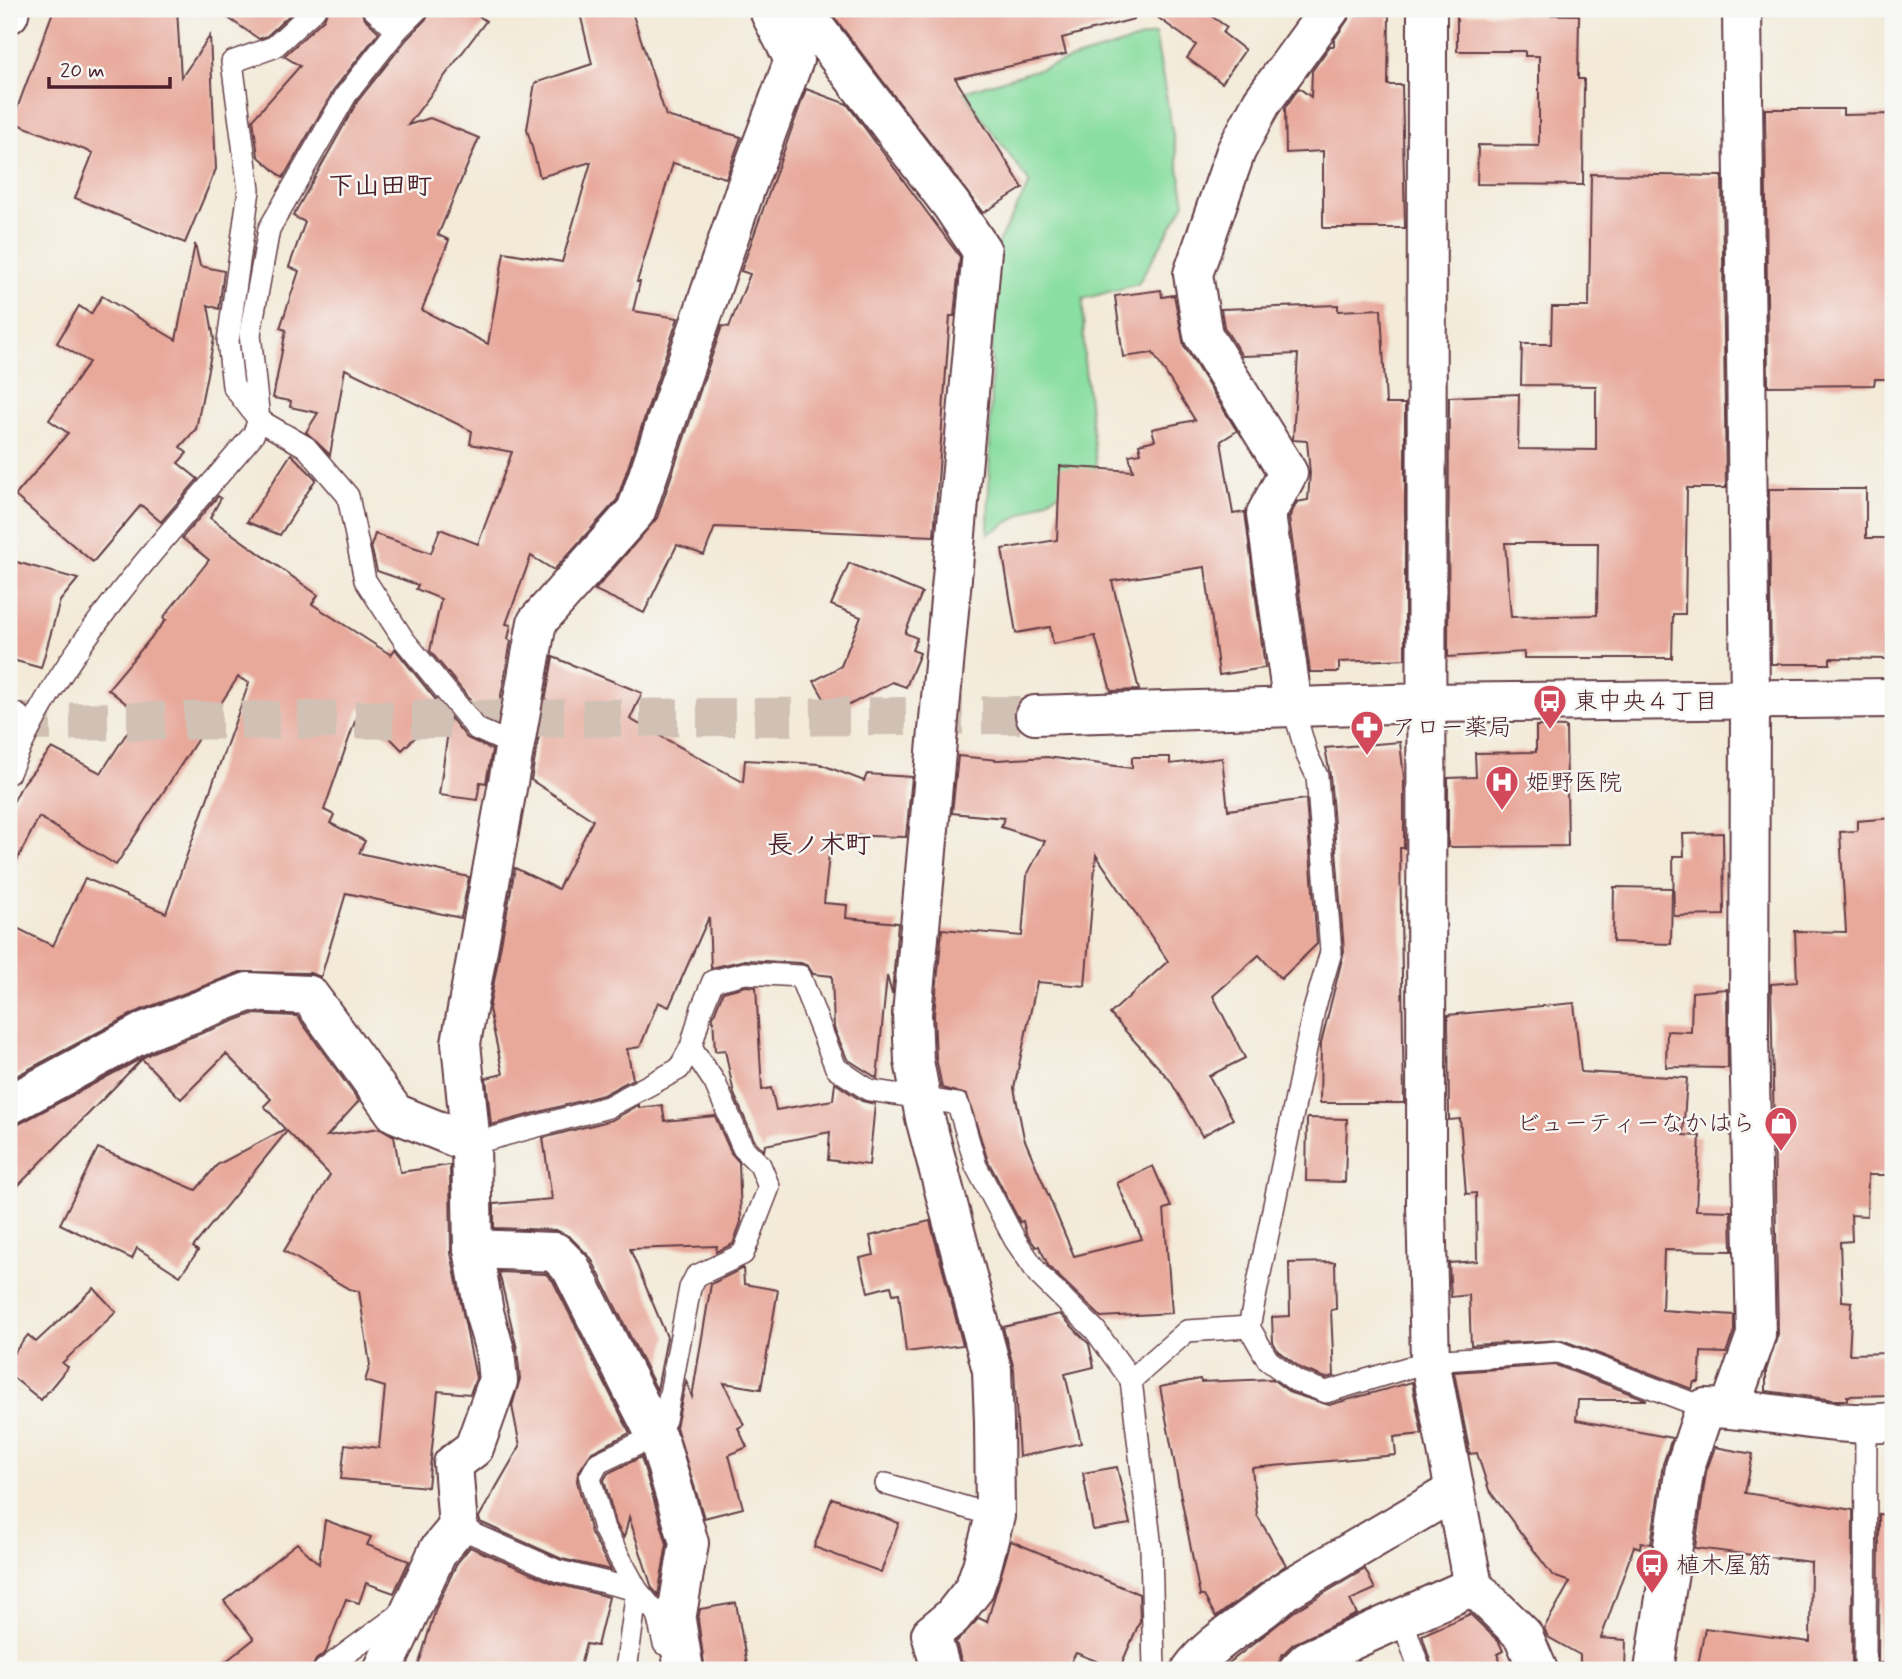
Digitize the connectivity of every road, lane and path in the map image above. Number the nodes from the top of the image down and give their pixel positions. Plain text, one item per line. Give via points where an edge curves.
1 (10, 9) edge
2 (315, 9) edge
3 (373, 9) edge
4 (418, 9) edge
5 (771, 9) edge
6 (1331, 9) edge
7 (1427, 9) edge
8 (1742, 9) edge
9 (9, 14) edge
10 (815, 14) edge
11 (397, 30) junction
12 (259, 420) junction
13 (1750, 698) junction
14 (1893, 698) edge
15 (1425, 703) junction
16 (1293, 707) junction
17 (1035, 715) tunnel mouth
18 (515, 746) junction
19 (9, 773) edge
20 (691, 1047) junction
21 (920, 1097) junction
22 (9, 1105) edge
23 (471, 1144) junction
24 (473, 1249) junction
25 (1249, 1327) junction
26 (1430, 1361) junction
27 (1131, 1380) junction
28 (1718, 1408) junction
29 (1880, 1424) edge
30 (655, 1436) junction
31 (886, 1484) dead end
32 (1454, 1491) junction
33 (995, 1516) junction
34 (458, 1527) junction
35 (1473, 1586) junction
36 (637, 1590) junction
37 (411, 1606) junction
38 (1402, 1619) junction
39 (324, 1670) edge
40 (383, 1670) edge
41 (626, 1670) edge
42 (671, 1670) edge
43 (684, 1670) edge
44 (941, 1670) edge
45 (1154, 1670) edge
46 (1191, 1670) edge
47 (1298, 1670) edge
48 (1420, 1670) edge
49 (1538, 1670) edge
50 (1654, 1670) edge
51 (1865, 1670) edge

1 - 9 street
2 - 12 lane via 274,47 232,62 250,190 228,341 233,386
3 - 11 lane
4 - 11 lane
5 - 18 street via 794,60 636,512 537,622
6 - 16 street via 1262,102 1236,151 1193,274 1203,335 1288,473 1266,514
7 - 15 street
8 - 13 street
10 - 21 street via 982,251 912,1014
11 - 12 lane via 346,95 269,229 250,334
12 - 18 lane via 306,447 348,496 365,580 404,640 477,729
12 - 19 lane via 253,435 97,619 19,747
13 - 14 street
13 - 15 street
13 - 28 street via 1749,1038 1756,1335
15 - 16 street
15 - 26 street
16 - 17 street
16 - 25 lane via 1317,776 1331,951 1314,1010
18 - 23 street via 461,1043
20 - 21 lane via 713,981 745,973 800,976 836,1068 869,1090
20 - 23 lane via 679,1069 608,1107
20 - 30 lane via 715,1083 743,1149 760,1165 769,1187 743,1254 696,1276 690,1288 665,1420
21 - 27 lane via 958,1104 976,1166 1015,1240 1039,1275 1095,1330
21 - 33 street via 992,1370
22 - 23 street via 146,1031 248,992 309,995 395,1113
23 - 24 street
24 - 30 street via 555,1252 570,1268
24 - 34 street via 498,1381 474,1448 453,1464
25 - 26 lane via 1268,1360 1296,1381 1326,1392
25 - 27 lane via 1187,1331
26 - 28 lane via 1558,1352
26 - 32 street
27 - 45 lane via 1151,1548
28 - 29 street
28 - 50 street via 1685,1467
29 - 51 lane
30 - 36 lane via 598,1463 590,1478 604,1528
30 - 43 street via 689,1543 676,1620
31 - 33 lane
32 - 35 street
32 - 46 street via 1283,1592
33 - 44 street via 974,1589 952,1617 930,1634
34 - 36 lane via 558,1571
34 - 37 street via 438,1551
35 - 38 street
35 - 49 street via 1523,1635
36 - 41 lane
36 - 42 lane via 657,1614
37 - 39 lane
37 - 40 street
38 - 47 street via 1308,1660
38 - 48 lane

